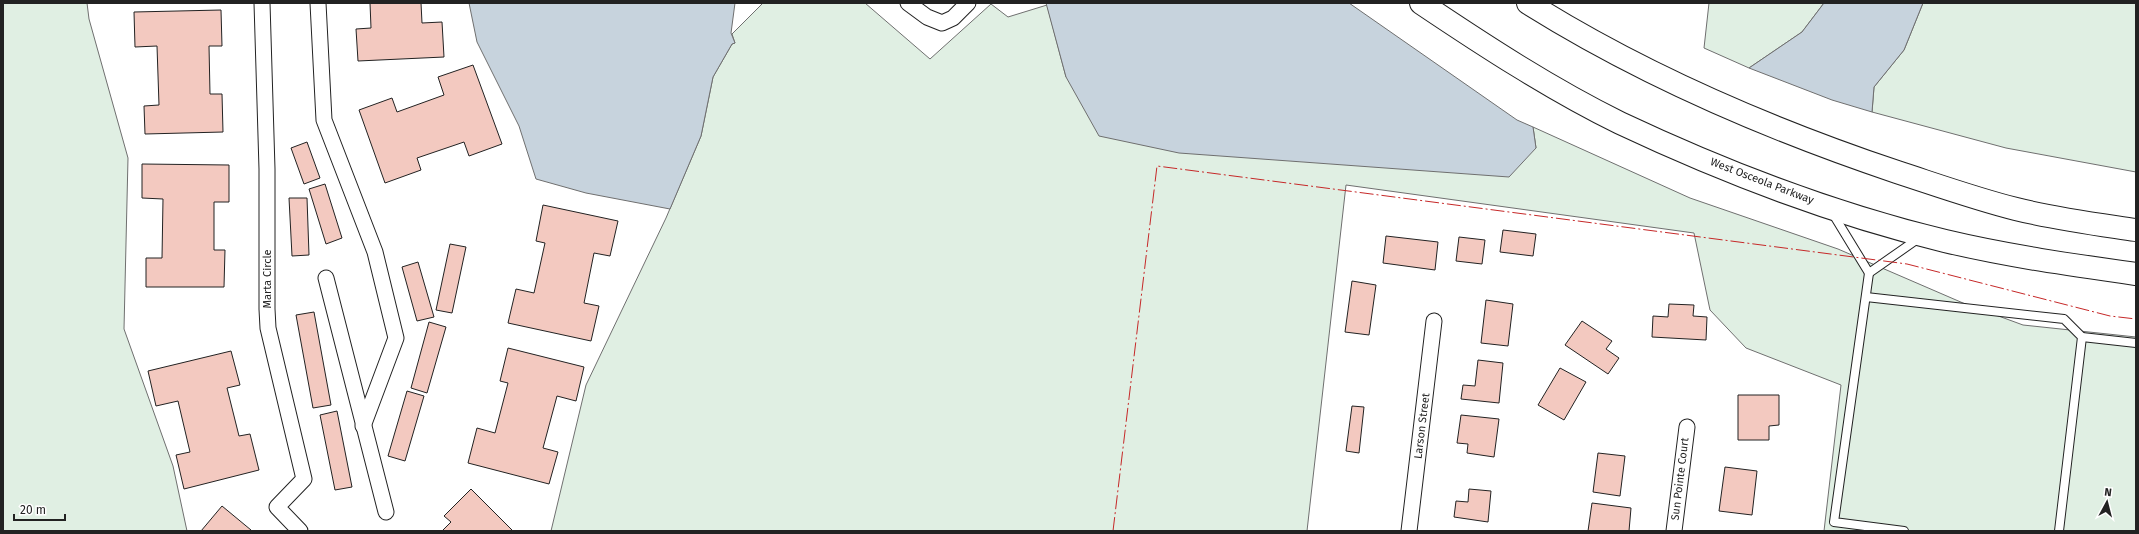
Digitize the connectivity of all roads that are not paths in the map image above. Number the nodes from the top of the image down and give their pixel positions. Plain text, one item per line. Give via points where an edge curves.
1 (262, 3) edge
2 (318, 3) edge
3 (908, 3) edge
4 (968, 3) edge
5 (1421, 3) edge
6 (1528, 3) edge
7 (1828, 206) junction
8 (2136, 230) edge
9 (1924, 235) junction
10 (1869, 272) junction
11 (2136, 274) edge
12 (326, 278) dead end
13 (1866, 297) junction
14 (1434, 321) dead end
15 (2082, 337) junction
16 (2136, 343) edge
17 (364, 426) junction
18 (1687, 427) dead end
19 (386, 512) dead end
20 (300, 531) edge
21 (1409, 531) edge
22 (1674, 531) edge
23 (1904, 531) edge
24 (2059, 531) edge

1 - 20 street, Marta Circle via 268,322 304,479 277,507
2 - 17 street via 324,120 376,252 396,338
3 - 4 street via 942,23 953,18
5 - 7 main road, West Osceola Parkway via 1486,47 1620,122 1712,163
6 - 8 main road via 1628,61 1684,88 1858,159 2016,210
7 - 9 main road, West Osceola Parkway
7 - 10 lane
9 - 10 lane
9 - 11 main road, West Osceola Parkway via 2037,261
10 - 13 lane
12 - 17 street
13 - 15 lane via 2064,319
13 - 23 lane via 1834,522
14 - 21 street, Larson Street
15 - 16 lane
15 - 24 lane
17 - 19 street
18 - 22 street, Sun Pointe Court

